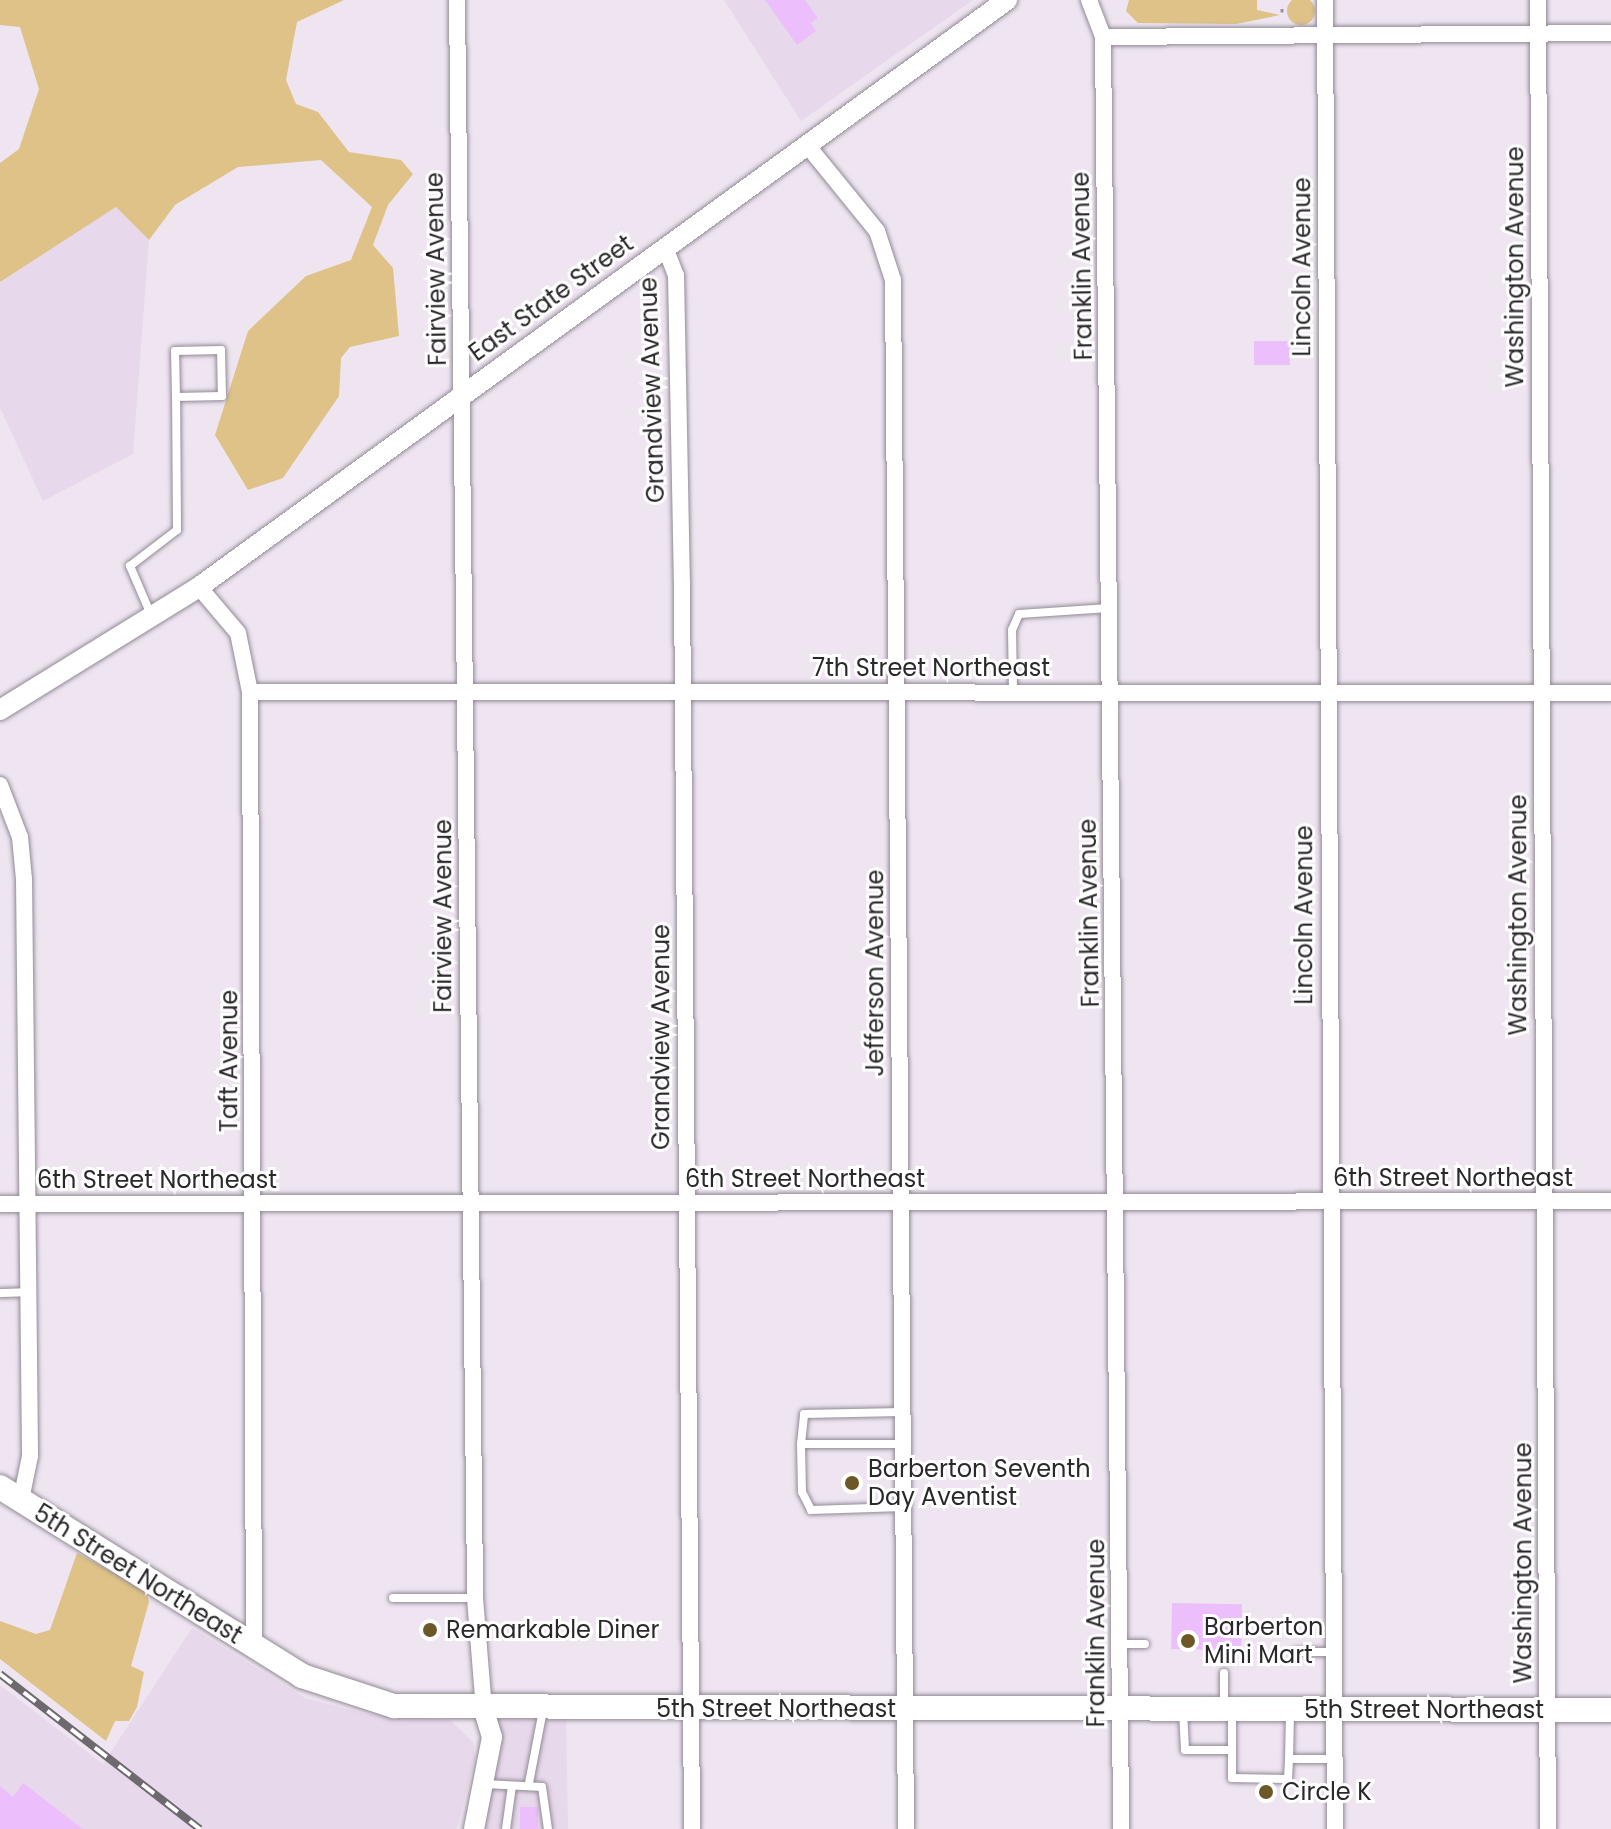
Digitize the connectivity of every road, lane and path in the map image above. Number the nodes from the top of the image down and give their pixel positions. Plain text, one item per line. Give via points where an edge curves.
1 (457, 0) edge
2 (1007, 0) edge
3 (1089, 0) edge
4 (1325, 0) edge
5 (1538, 0) edge
6 (1539, 33) junction
7 (1611, 33) edge
8 (1325, 35) junction
9 (1103, 37) junction
10 (807, 145) junction
11 (665, 247) junction
12 (465, 394) junction
13 (176, 397) junction
14 (199, 587) junction
15 (1110, 608) junction
16 (152, 617) junction
17 (250, 692) junction
18 (467, 692) junction
19 (682, 692) junction
20 (897, 692) junction
21 (1013, 692) junction
22 (1111, 692) junction
23 (1328, 693) junction
24 (1541, 693) junction
25 (1611, 693) edge
26 (0, 710) edge
27 (0, 785) edge
28 (1544, 1201) junction
29 (1611, 1201) edge
30 (900, 1202) junction
31 (1116, 1202) junction
32 (1328, 1202) junction
33 (471, 1203) junction
34 (686, 1203) junction
35 (0, 1204) edge
36 (28, 1204) junction
37 (254, 1204) junction
38 (28, 1292) junction
39 (0, 1293) edge
40 (902, 1412) junction
41 (801, 1444) junction
42 (903, 1444) junction
43 (10, 1494) edge
44 (904, 1507) junction
45 (393, 1598) dead end
46 (475, 1598) junction
47 (1120, 1644) junction
48 (1145, 1644) dead end
49 (254, 1647) junction
50 (1295, 1652) dead end
51 (1334, 1652) junction
52 (1224, 1673) dead end
53 (694, 1708) junction
54 (1120, 1709) junction
55 (1183, 1709) junction
56 (543, 1710) junction
57 (906, 1710) junction
58 (1228, 1710) junction
59 (1290, 1710) junction
60 (1335, 1710) junction
61 (1611, 1710) edge
62 (484, 1711) junction
63 (1548, 1711) junction
64 (1231, 1750) junction
65 (1289, 1759) junction
66 (1335, 1759) junction
67 (529, 1783) junction
68 (485, 1784) junction
69 (512, 1786) junction
70 (474, 1829) edge
71 (506, 1829) edge
72 (548, 1829) edge
73 (692, 1829) edge
74 (906, 1829) edge
75 (1121, 1829) edge
76 (1335, 1829) edge
77 (1548, 1829) edge

1 - 12 street, Fairview Avenue
2 - 10 street, East State Street
3 - 9 street, Franklin Avenue
4 - 8 street, Lincoln Avenue
5 - 6 street, Washington Avenue
6 - 7 street
6 - 8 street
6 - 24 street, Washington Avenue
8 - 9 street
8 - 23 street, Lincoln Avenue
9 - 15 street, Franklin Avenue
10 - 11 street, East State Street
10 - 20 street, Jefferson Avenue via 877,231 893,280
11 - 12 street, East State Street
11 - 19 street, Grandview Avenue via 676,275
12 - 14 street, East State Street
12 - 18 street, Fairview Avenue
13 - 13 lane via 175,351 221,350 222,396
13 - 16 lane via 177,530 130,566
14 - 16 street, East State Street
14 - 17 street, Taft Avenue via 238,633
15 - 21 lane via 1019,614 1012,630
15 - 22 street, Franklin Avenue
16 - 26 street, East State Street
17 - 18 street, 7th Street Northeast
17 - 37 street, Taft Avenue
18 - 19 street, 7th Street Northeast
18 - 33 street, Fairview Avenue
19 - 20 street, 7th Street Northeast
19 - 34 street, Grandview Avenue
20 - 21 street, 7th Street Northeast
20 - 30 street, Jefferson Avenue
21 - 22 street, 7th Street Northeast
22 - 23 street, 7th Street Northeast
22 - 31 street, Franklin Avenue
23 - 24 street, 7th Street Northeast
23 - 32 street, Lincoln Avenue
24 - 25 street, 7th Street Northeast
24 - 28 street, Washington Avenue
27 - 36 street via 22,850
28 - 29 street, 6th Street Northeast
28 - 32 street, 6th Street Northeast
28 - 63 street, Washington Avenue
30 - 31 street, 6th Street Northeast
30 - 34 street, 6th Street Northeast
30 - 40 street, Jefferson Avenue
31 - 32 street, 6th Street Northeast
31 - 47 street, Franklin Avenue
32 - 51 street, Lincoln Avenue
33 - 34 street, 6th Street Northeast
33 - 37 street, 6th Street Northeast
33 - 46 street, Fairview Avenue
34 - 53 street, Grandview Avenue
35 - 36 street, 6th Street Northeast
36 - 37 street, 6th Street Northeast
36 - 38 street
37 - 49 street, Taft Avenue
38 - 39 lane
38 - 43 street via 30,1456
40 - 41 lane via 804,1414
40 - 42 street, Jefferson Avenue
41 - 42 lane
41 - 44 lane via 802,1492 811,1510
42 - 44 street, Jefferson Avenue
43 - 49 main road, 5th Street Northeast
44 - 57 street, Jefferson Avenue
45 - 46 lane
46 - 62 street, Fairview Avenue
47 - 48 lane
47 - 54 street, Franklin Avenue
49 - 62 main road, 5th Street Northeast via 366,1701
50 - 51 lane
51 - 60 street, Lincoln Avenue
52 - 58 lane
53 - 56 main road, 5th Street Northeast
53 - 57 main road, 5th Street Northeast
53 - 73 street, Grandview Avenue
54 - 55 main road, 5th Street Northeast
54 - 57 main road, 5th Street Northeast
54 - 75 street, Franklin Avenue
55 - 58 main road, 5th Street Northeast
55 - 64 lane via 1185,1750
56 - 62 main road, 5th Street Northeast
56 - 67 lane
57 - 74 street, Jefferson Avenue
58 - 59 main road, 5th Street Northeast
58 - 64 lane
59 - 60 main road, 5th Street Northeast
59 - 65 lane
60 - 63 main road, 5th Street Northeast
60 - 66 street, Lincoln Avenue
61 - 63 main road, 5th Street Northeast
62 - 68 street, Fairview Avenue via 492,1737
63 - 77 street, Washington Avenue
64 - 65 lane via 1232,1778 1288,1779
65 - 66 lane
66 - 76 street, Lincoln Avenue
67 - 69 lane
67 - 72 lane via 549,1796
68 - 69 lane
68 - 70 street, Fairview Avenue
69 - 71 lane

